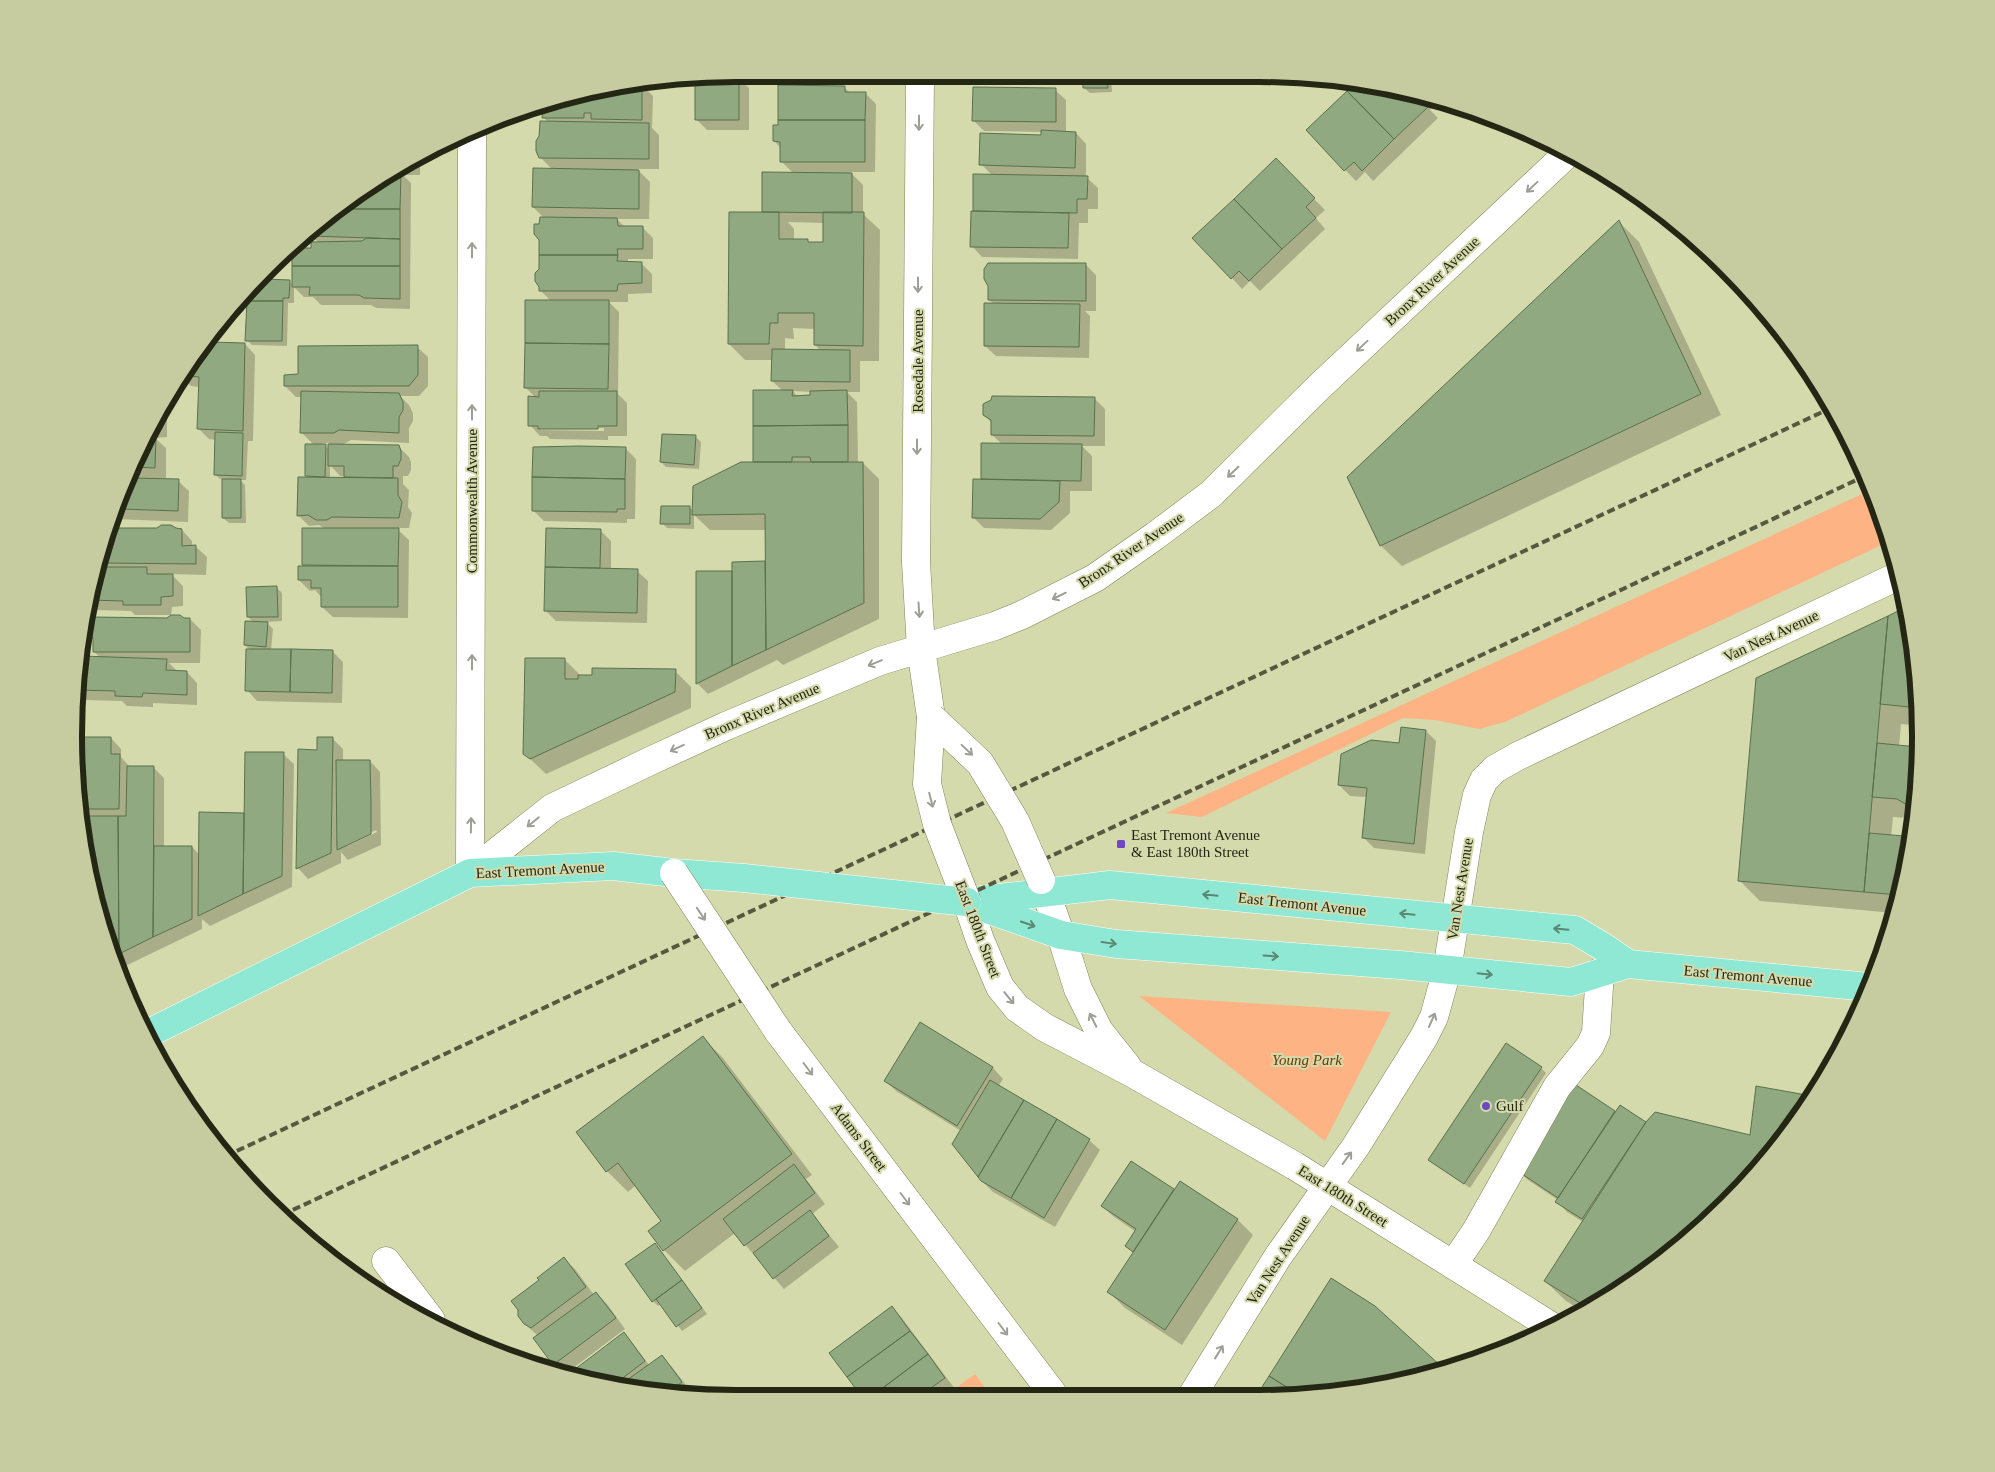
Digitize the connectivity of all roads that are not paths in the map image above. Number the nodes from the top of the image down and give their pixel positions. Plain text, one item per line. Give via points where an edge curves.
1 (920, 82) edge
2 (472, 138) edge
3 (1563, 158) edge
4 (1893, 578) edge
5 (921, 648) junction
6 (931, 717) junction
7 (470, 873) junction
8 (674, 873) junction
9 (1043, 886) junction
10 (967, 902) junction
11 (994, 905) junction
12 (1455, 919) junction
13 (1061, 935) junction
14 (1628, 964) junction
15 (1447, 970) junction
16 (1600, 972) junction
17 (1863, 986) edge
18 (153, 1031) edge
19 (1132, 1073) junction
20 (1327, 1186) junction
21 (386, 1261) dead end
22 (1453, 1265) junction
23 (423, 1309) edge
24 (1546, 1323) edge
25 (1050, 1390) edge
26 (1195, 1390) edge

1 -> 5 street, Rosedale Avenue via 916,562
7 -> 2 street, Commonwealth Avenue
3 -> 5 street, Bronx River Avenue via 1210,494 1163,530 1095,578 1030,611 996,626
4 - 12 street, Van Nest Avenue via 1495,769 1484,780 1477,795
5 - 6 street, East 180th Street
5 -> 7 street, Bronx River Avenue via 880,661 726,726 552,808
6 -> 9 street, East 180th Street, bridge via 980,763 1015,821
6 -> 10 street, East 180th Street, bridge via 927,784 937,824
7 - 8 main road, East Tremont Avenue via 613,866
7 - 18 main road, East Tremont Avenue
8 - 10 main road, East Tremont Avenue, bridge
8 -> 25 street, Adams Street, bridge via 778,1030
9 - 11 main road, East Tremont Avenue
12 -> 9 main road, East Tremont Avenue via 1110,885
9 - 13 street, East 180th Street
10 - 11 main road, East Tremont Avenue
10 -> 19 street, East 180th Street via 1000,987 1017,1008 1044,1027
11 -> 13 main road, East Tremont Avenue
14 -> 12 main road, East Tremont Avenue via 1575,930
12 - 15 street, Van Nest Avenue
13 -> 15 main road, East Tremont Avenue via 1116,944
19 -> 13 street, East 180th Street via 1099,1031 1078,989
14 - 16 main road, East Tremont Avenue
14 - 17 main road, East Tremont Avenue
15 -> 16 main road, East Tremont Avenue via 1571,982
20 -> 15 street, Van Nest Avenue via 1424,1037 1436,1010
16 - 22 street via 1596,1033 1590,1046 1557,1087 1476,1231
19 - 20 street, East 180th Street
20 - 22 street, East 180th Street
26 -> 20 street, Van Nest Avenue via 1277,1258
21 - 23 street
22 - 24 street, East 180th Street

